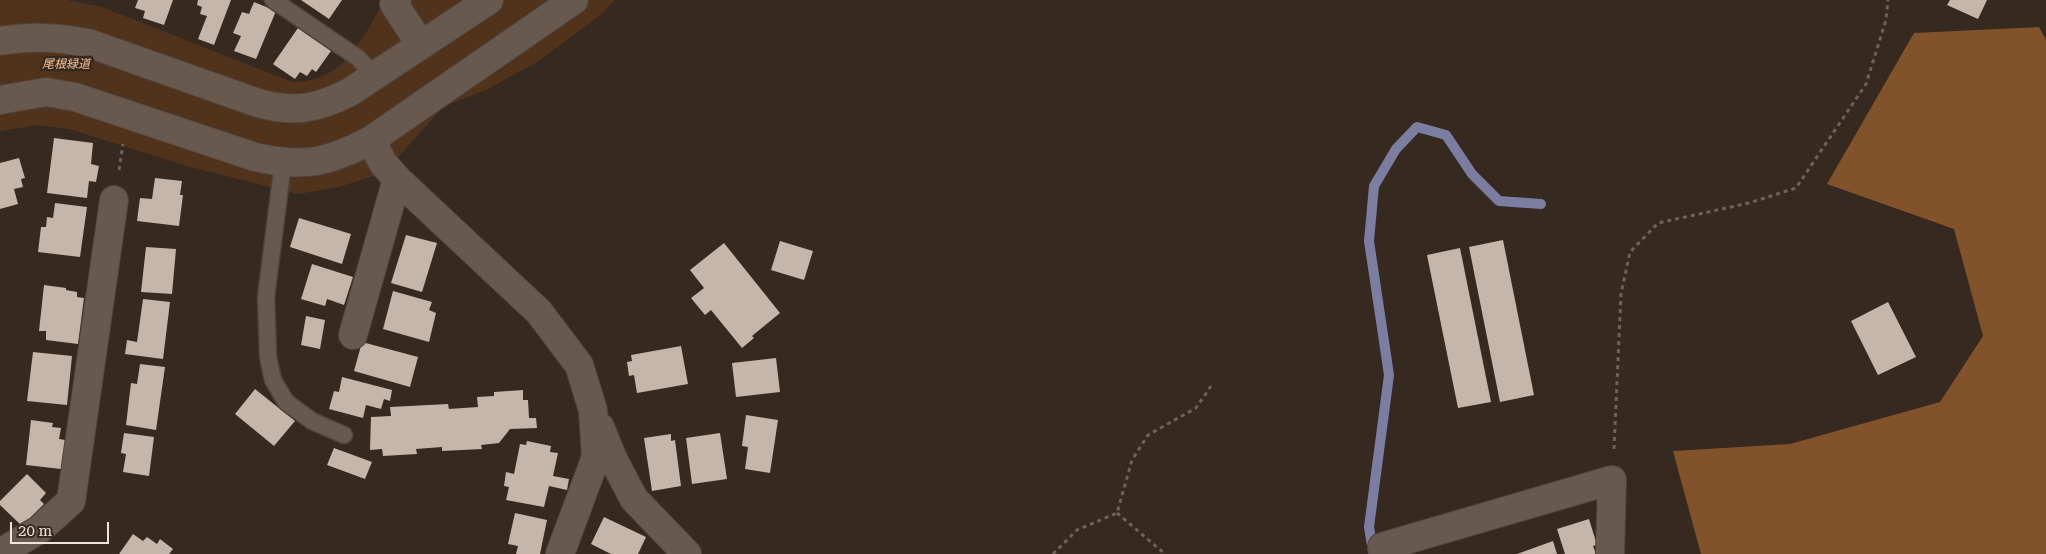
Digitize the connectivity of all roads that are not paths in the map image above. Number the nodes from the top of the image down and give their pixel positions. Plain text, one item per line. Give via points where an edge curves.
1 (273, 0) edge
2 (397, 0) edge
3 (489, 0) edge
4 (574, 0) edge
5 (0, 41) edge
6 (421, 45) junction
7 (375, 76) junction
8 (0, 100) edge
9 (370, 140) junction
10 (283, 163) junction
11 (398, 179) junction
12 (114, 200) dead end
13 (353, 335) dead end
14 (593, 410) junction
15 (344, 435) dead end
16 (1382, 547) dead end
17 (0, 553) edge
18 (560, 554) edge
19 (686, 554) edge
20 (1610, 554) edge

1 - 7 lane via 358,58
2 - 6 street via 394,4
3 - 6 street
4 - 9 street
5 - 7 street via 30,36 88,42 276,108 313,108 333,101
6 - 7 street
8 - 10 street via 46,92 75,97 255,157
9 - 10 street via 328,158 302,164
9 - 11 street via 383,164
10 - 15 lane via 266,296 268,357 273,380 286,402 312,421
11 - 13 street
11 - 14 street via 538,312 579,365
12 - 17 street via 71,501 40,529
14 - 18 street via 596,457
14 - 19 street via 634,499
16 - 20 street via 1612,480

